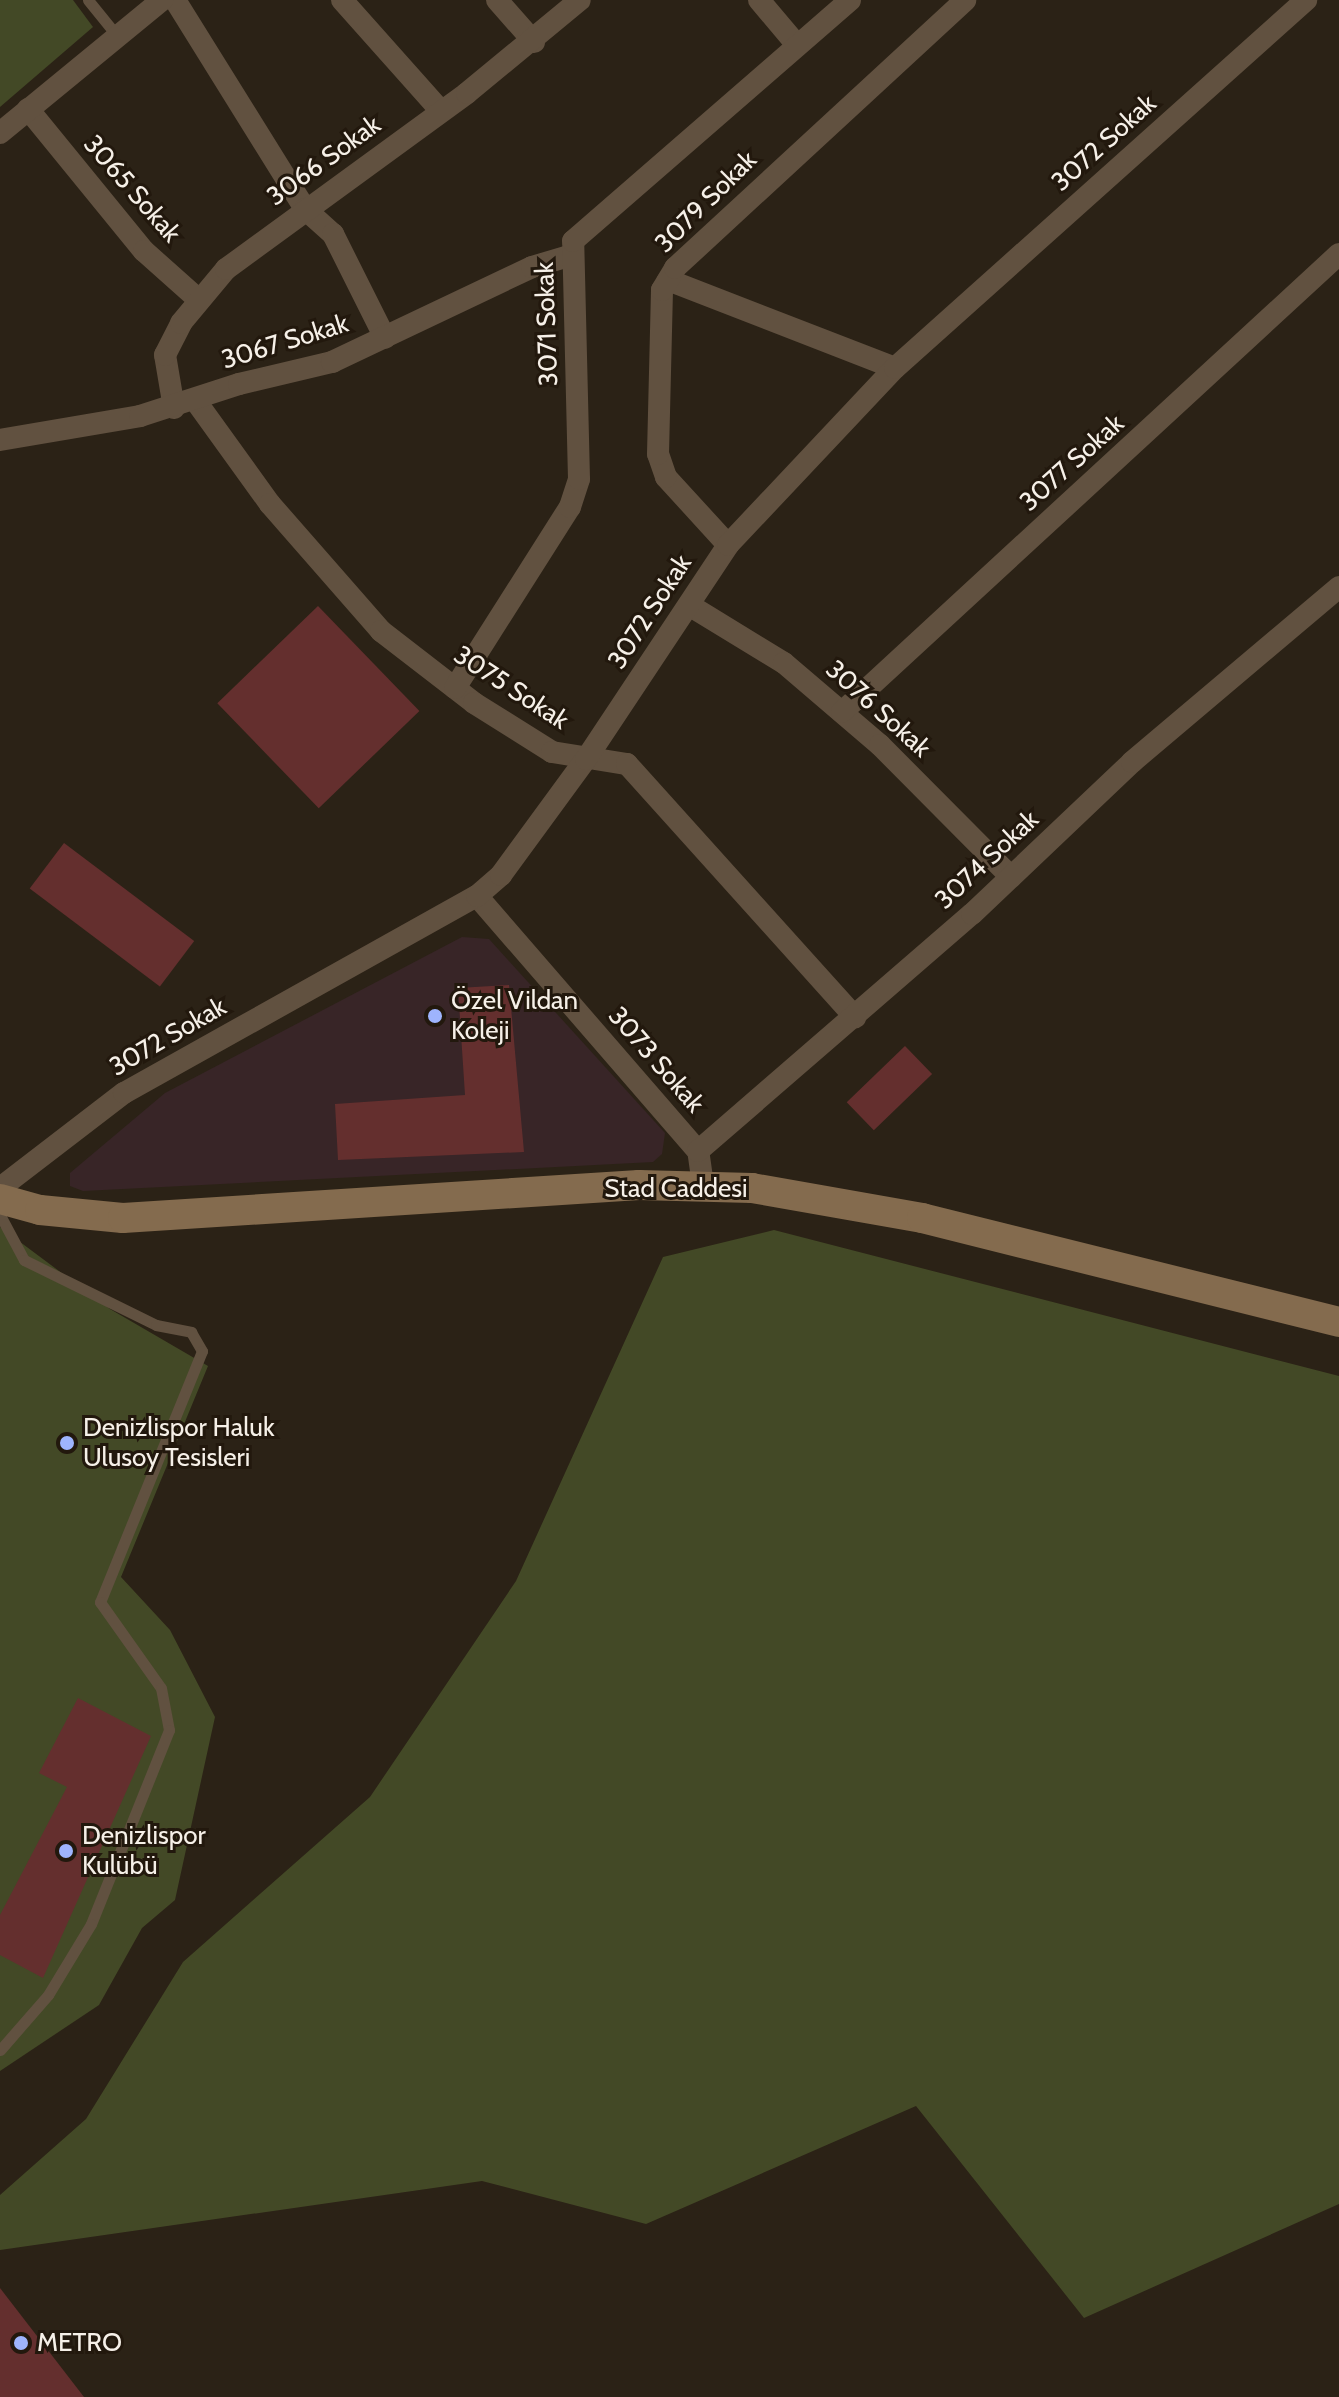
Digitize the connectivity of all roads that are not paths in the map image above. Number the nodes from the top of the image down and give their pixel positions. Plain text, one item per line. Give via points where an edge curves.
1 (88, 0) edge
2 (162, 0) edge
3 (175, 0) edge
4 (342, 0) edge
5 (497, 0) edge
6 (580, 0) edge
7 (759, 0) edge
8 (850, 0) edge
9 (965, 0) edge
10 (1306, 0) edge
11 (118, 37) junction
12 (534, 42) junction
13 (797, 45) junction
14 (28, 109) junction
15 (441, 111) junction
16 (0, 133) edge
17 (305, 209) junction
18 (1339, 254) edge
19 (572, 255) junction
20 (668, 280) junction
21 (199, 300) junction
22 (385, 338) junction
23 (895, 368) junction
24 (184, 404) junction
25 (0, 440) edge
26 (728, 545) junction
27 (1339, 587) edge
28 (689, 605) junction
29 (455, 688) junction
30 (842, 712) junction
31 (586, 759) junction
32 (1011, 877) junction
33 (477, 896) junction
34 (855, 1017) junction
35 (698, 1151) junction
36 (703, 1185) junction
37 (0, 1188) edge
38 (0, 1199) edge
39 (0, 1215) edge
40 (1339, 1322) edge
41 (2, 2044) edge

1 - 11 lane
2 - 11 street
3 - 17 street
4 - 15 street
5 - 12 street
6 - 12 street, 3066 Sokak
7 - 13 street
8 - 13 street, 3071 Sokak
9 - 20 street, 3079 Sokak via 840,111
10 - 23 street, 3072 Sokak
11 - 14 street
12 - 15 street, 3066 Sokak
13 - 19 street, 3071 Sokak via 573,241
14 - 16 street
14 - 21 street, 3065 Sokak via 144,251
15 - 17 street, 3066 Sokak
17 - 21 street, 3066 Sokak via 226,269
17 - 22 street via 333,234
18 - 30 street, 3077 Sokak
19 - 22 street, 3067 Sokak via 532,267
19 - 29 street, 3071 Sokak via 579,479 570,507
20 - 23 street
20 - 26 street, 3079 Sokak via 661,305 658,454 666,477
21 - 24 street, 3066 Sokak via 165,355
22 - 24 street, 3067 Sokak via 332,362
23 - 26 street, 3072 Sokak
24 - 25 street, 3067 Sokak
24 - 29 street, 3075 Sokak via 381,631
26 - 28 street, 3072 Sokak
27 - 32 street, 3074 Sokak via 1132,762
28 - 30 street, 3076 Sokak via 784,663
28 - 31 street, 3072 Sokak
29 - 31 street, 3075 Sokak via 552,752
30 - 32 street, 3076 Sokak
31 - 33 street, 3072 Sokak via 501,875
31 - 34 street, 3075 Sokak via 627,764
32 - 34 street, 3074 Sokak
33 - 35 street, 3073 Sokak
33 - 37 street, 3072 Sokak via 124,1093
34 - 35 street, 3074 Sokak
35 - 36 street
36 - 38 street, Stad Caddesi via 123,1218 53,1212
36 - 40 street, Stad Caddesi via 766,1190 922,1218
39 - 41 lane via 24,1260 156,1325 191,1332 202,1351 100,1602 161,1688 169,1730 91,1924 48,1995

